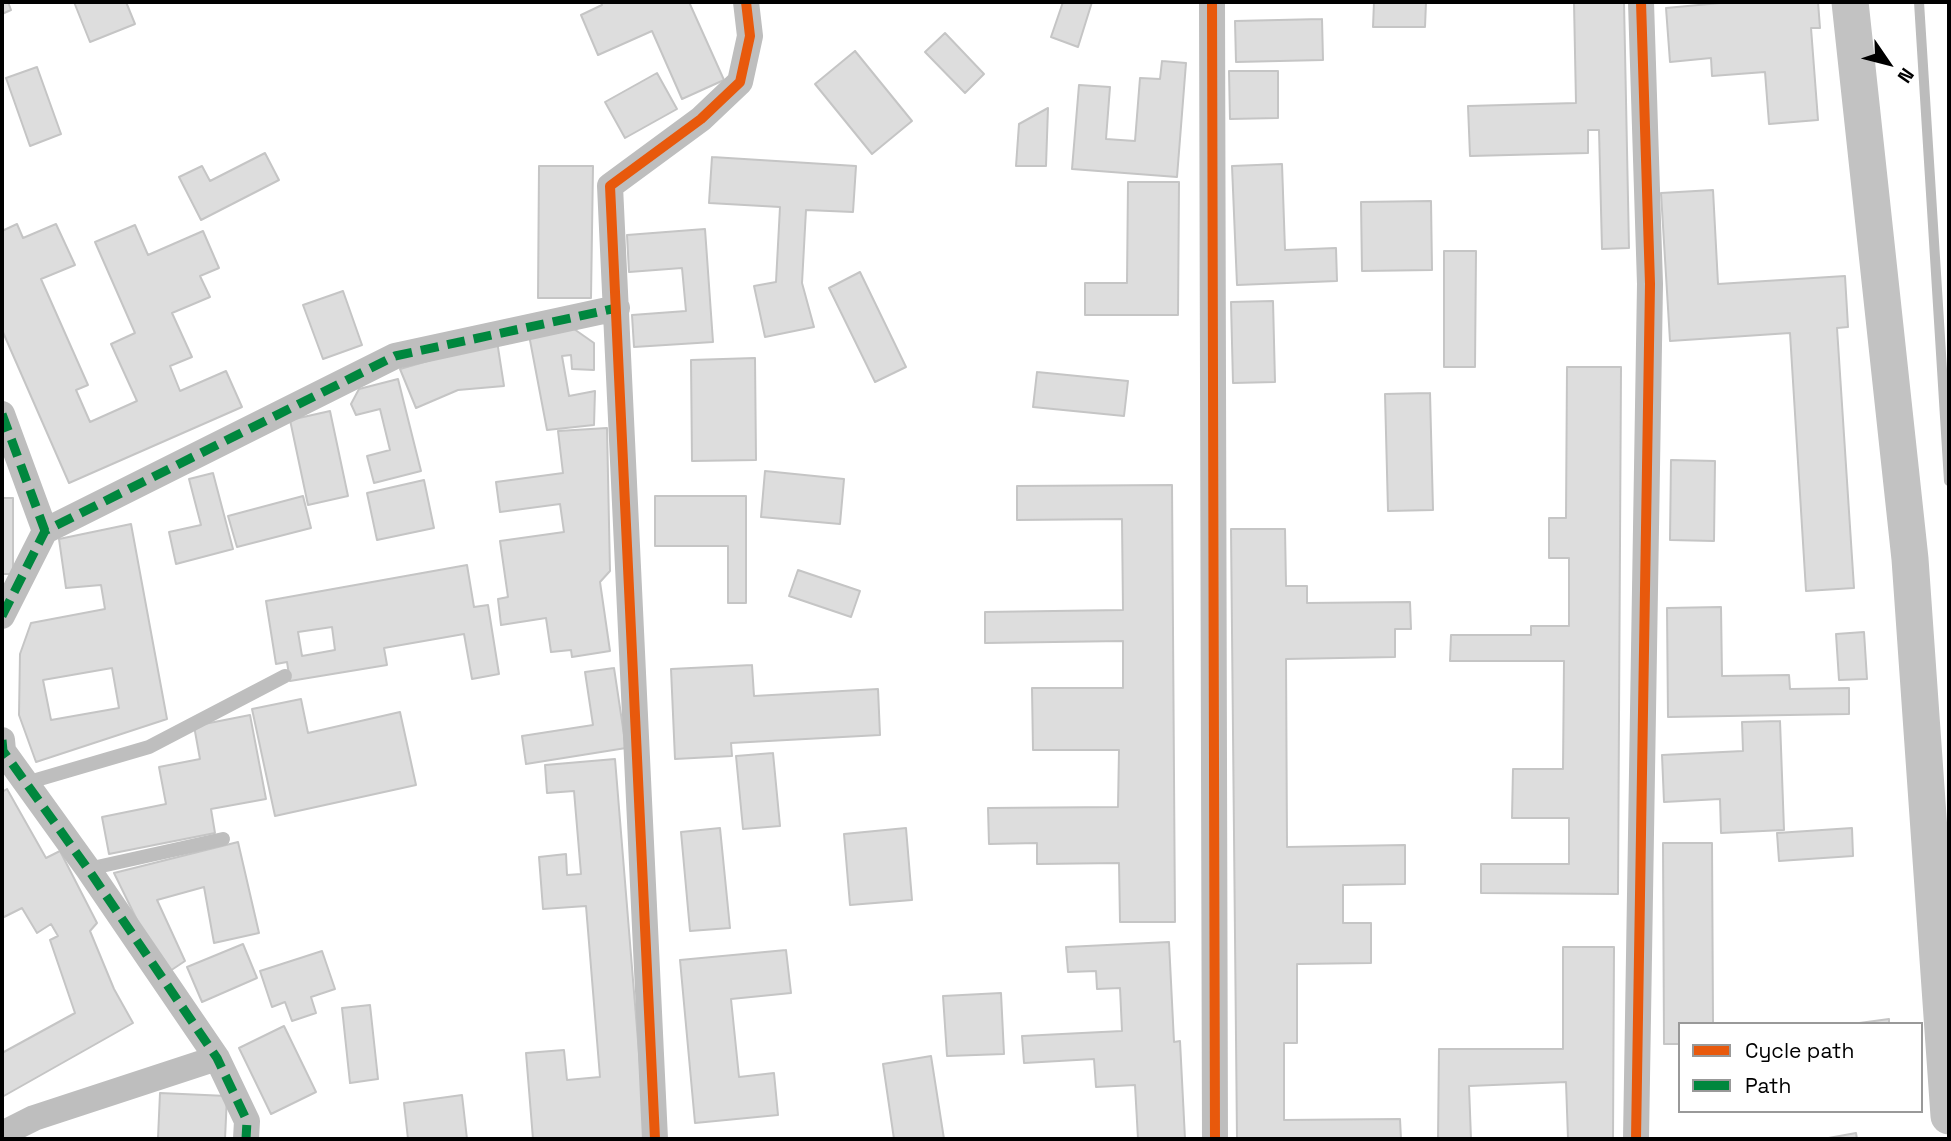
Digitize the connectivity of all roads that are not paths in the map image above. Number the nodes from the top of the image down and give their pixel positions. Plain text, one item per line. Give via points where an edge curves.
1 (746, 2) edge
2 (1212, 2) edge
3 (1641, 2) edge
4 (1850, 2) edge
5 (617, 308) junction
6 (2, 414) edge
7 (45, 531) junction
8 (2, 616) edge
9 (285, 676) dead end
10 (2, 740) edge
11 (26, 783) junction
12 (223, 839) dead end
13 (88, 869) junction
14 (217, 1058) junction
15 (1949, 1116) edge
16 (3, 1132) edge
17 (246, 1139) edge
18 (655, 1139) edge
19 (1215, 1139) edge
20 (1636, 1139) edge

1 - 5 street via 750,36 740,82 701,119 610,186
2 - 19 street
3 - 20 street via 1650,284
4 - 15 street via 1910,559
5 - 7 street via 395,356
5 - 18 street
6 - 7 street
7 - 8 street
9 - 11 lane via 149,747
10 - 11 street via 3,751
11 - 13 street
12 - 13 lane
13 - 14 street
14 - 16 street
14 - 17 street via 247,1121

